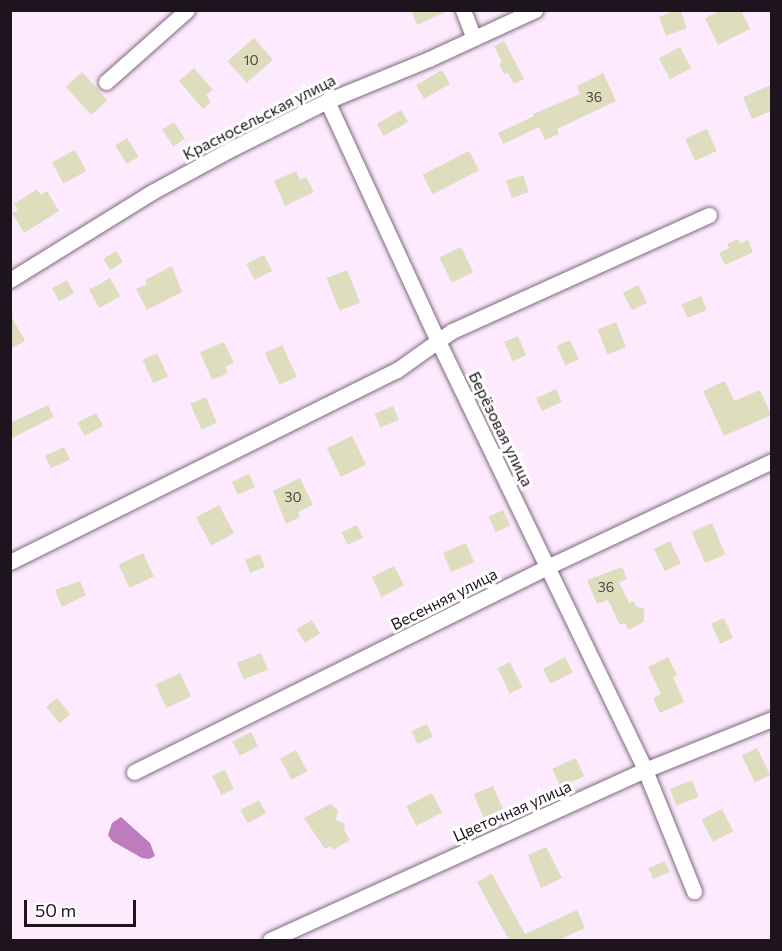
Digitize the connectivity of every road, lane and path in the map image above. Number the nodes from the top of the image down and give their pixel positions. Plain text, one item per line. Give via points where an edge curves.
1 (187, 10) edge
2 (463, 10) edge
3 (536, 10) edge
4 (474, 38) junction
5 (106, 82) dead end
6 (327, 101) junction
7 (709, 215) dead end
8 (10, 280) edge
9 (438, 341) junction
10 (771, 460) edge
11 (10, 562) edge
12 (547, 567) junction
13 (771, 719) edge
14 (645, 770) junction
15 (134, 772) dead end
16 (694, 891) dead end
17 (270, 940) edge

1 - 5 street
2 - 4 street
3 - 4 street, Красносельская улица
4 - 6 street, Красносельская улица
6 - 8 street, Красносельская улица via 152,192
6 - 9 street, Берёзовая улица
7 - 9 street via 452,331
9 - 11 street via 397,370
9 - 12 street, Берёзовая улица
10 - 12 street, Весенняя улица
12 - 14 street, Берёзовая улица
12 - 15 street, Весенняя улица
13 - 14 street, Цветочная улица
14 - 16 street, Берёзовая улица
14 - 17 street, Цветочная улица

